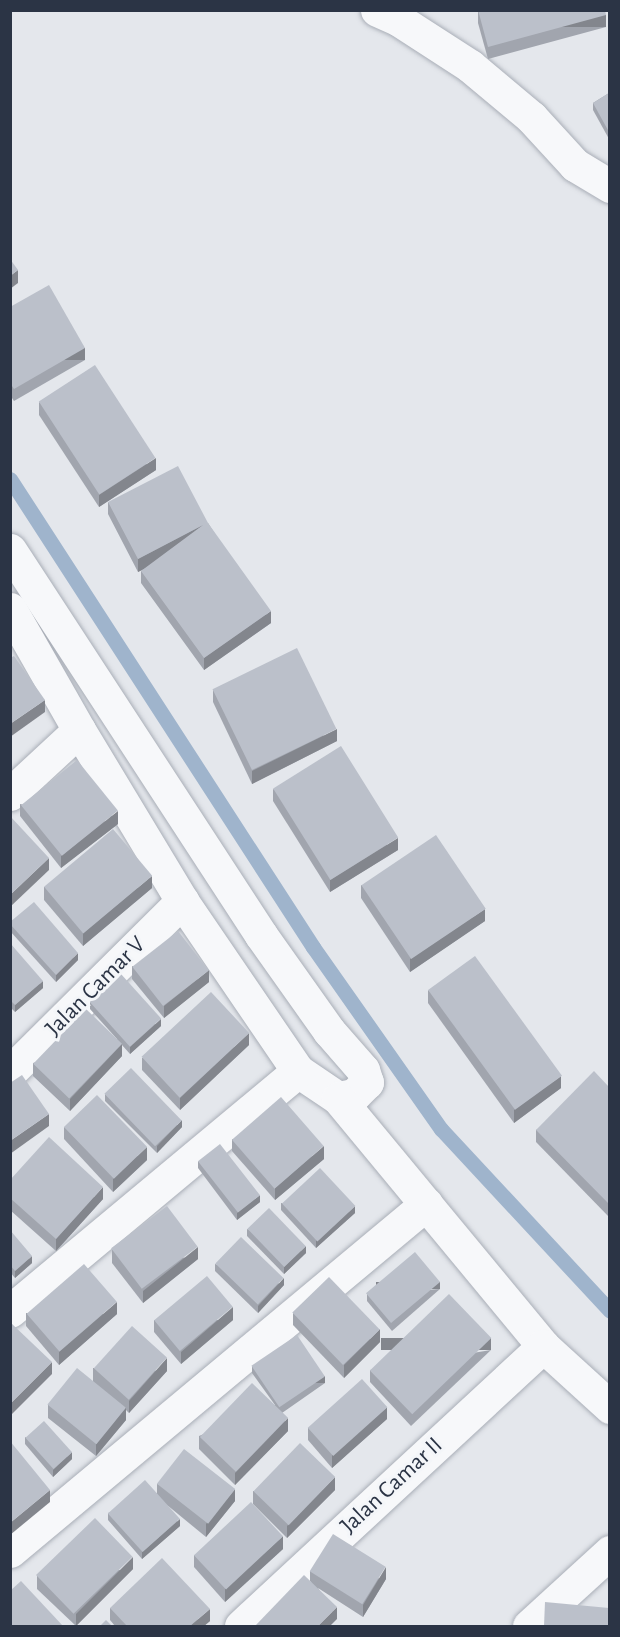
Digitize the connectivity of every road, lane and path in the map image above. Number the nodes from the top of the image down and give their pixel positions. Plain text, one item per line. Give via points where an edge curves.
1 (377, 10) edge
2 (609, 186) edge
3 (10, 550) edge
4 (10, 609) edge
5 (79, 730) junction
6 (10, 794) edge
7 (182, 902) junction
8 (298, 1071) junction
9 (10, 1072) edge
10 (338, 1098) junction
11 (426, 1204) junction
12 (10, 1311) edge
13 (543, 1346) junction
14 (609, 1407) edge
15 (10, 1551) edge
16 (609, 1552) edge
17 (242, 1626) edge
18 (529, 1626) edge

1 - 2 street via 470,66 531,117 575,165
3 - 10 street via 261,935 329,1031 363,1070 367,1082 354,1095
4 - 5 street
5 - 6 street
5 - 7 street
7 - 8 street
7 - 9 street, Jalan Camar V
8 - 10 street
8 - 12 street
10 - 11 street
11 - 13 street
11 - 15 street
13 - 14 street
13 - 17 street, Jalan Camar II
16 - 18 street

